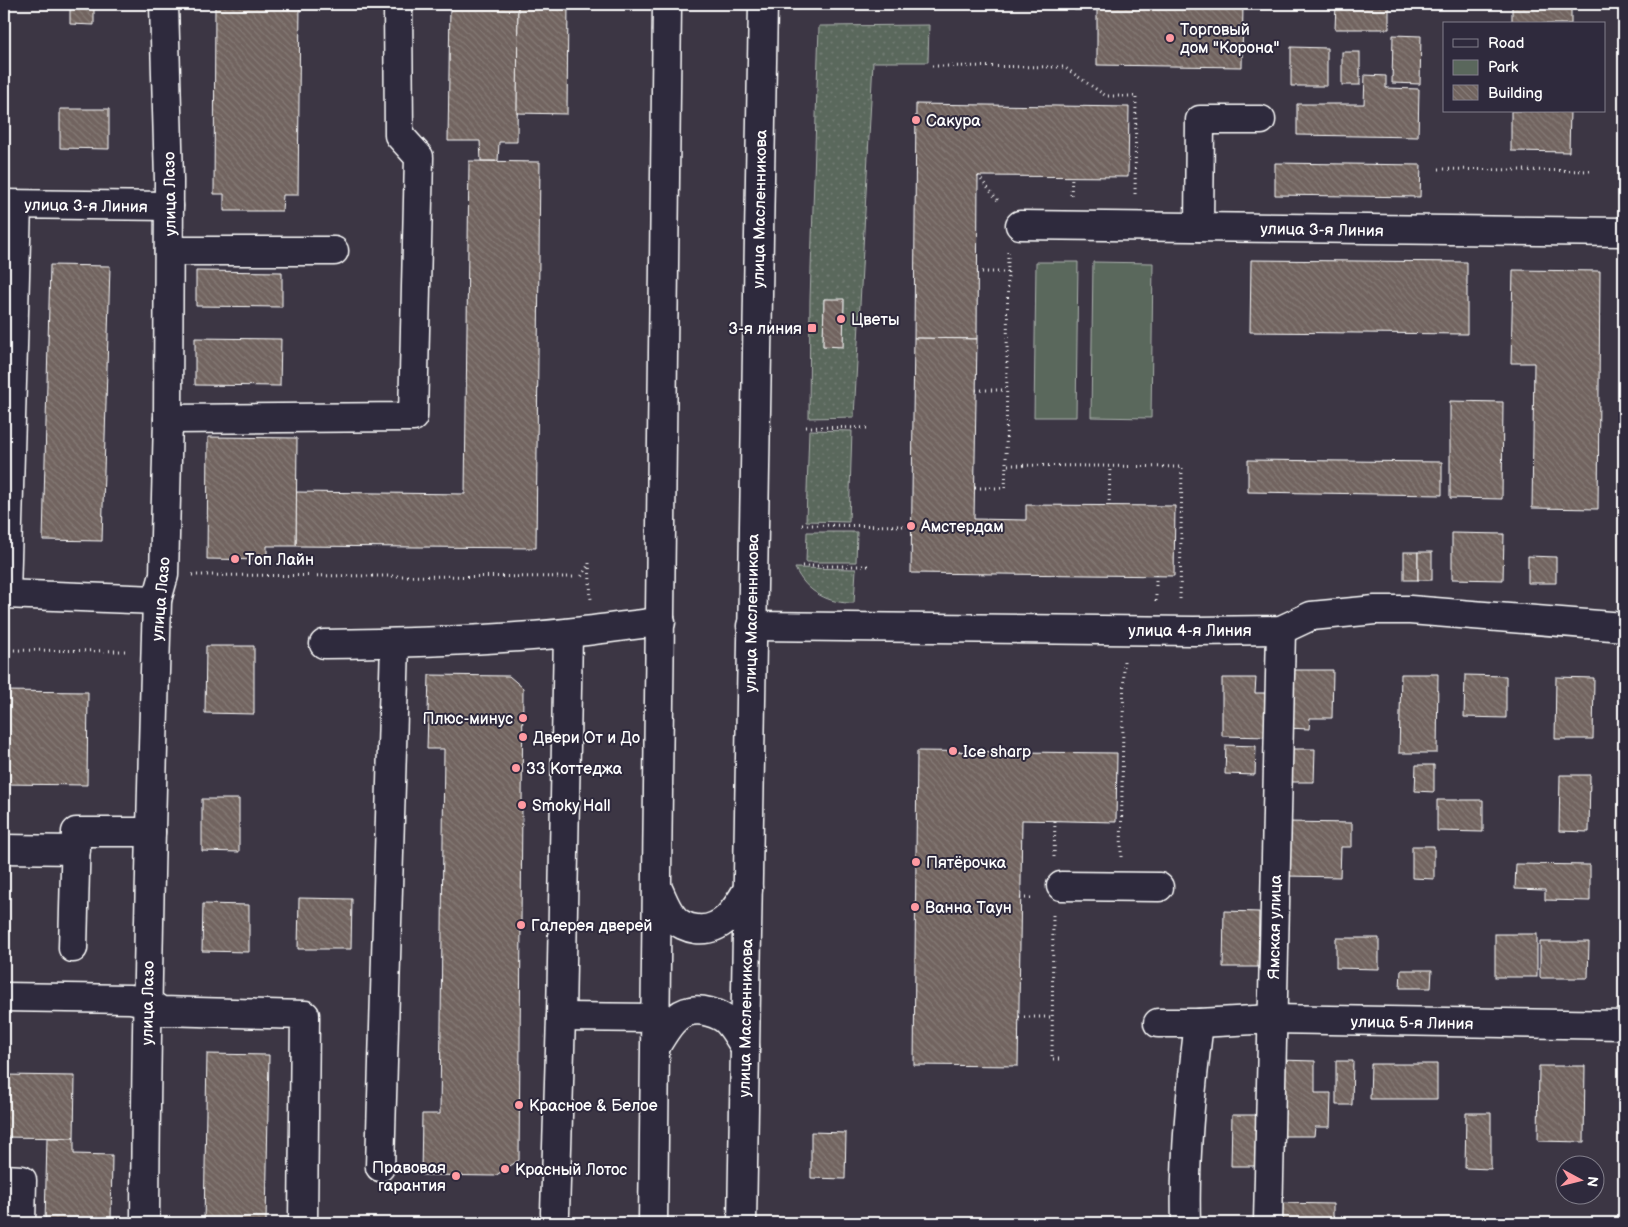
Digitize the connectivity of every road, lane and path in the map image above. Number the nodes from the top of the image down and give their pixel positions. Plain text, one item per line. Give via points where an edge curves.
1 (164, 4) edge
2 (398, 4) edge
3 (667, 4) edge
4 (763, 4) edge
5 (932, 66) dead end
6 (1261, 120) dead end
7 (1440, 169) dead end
8 (1594, 171) dead end
9 (978, 176) dead end
10 (1072, 177) dead end
11 (993, 194) dead end
12 (1071, 195) dead end
13 (10, 204) edge
14 (1135, 204) dead end
15 (169, 206) junction
16 (1199, 227) junction
17 (1624, 232) edge
18 (1014, 234) joint
19 (169, 251) junction
20 (334, 251) dead end
21 (977, 272) dead end
22 (1008, 272) junction
23 (976, 390) dead end
24 (1006, 390) junction
25 (168, 419) junction
26 (806, 427) dead end
27 (870, 428) dead end
28 (1006, 465) junction
29 (1110, 467) junction
30 (974, 488) dead end
31 (1109, 506) dead end
32 (802, 525) dead end
33 (911, 526) dead end
34 (589, 563) dead end
35 (802, 566) dead end
36 (869, 566) dead end
37 (1156, 576) dead end
38 (161, 588) junction
39 (1156, 591) dead end
40 (5, 594) edge
41 (1180, 607) dead end
42 (660, 622) junction
43 (751, 626) junction
44 (1624, 627) edge
45 (1124, 630) junction
46 (1282, 630) junction
47 (568, 633) junction
48 (324, 644) dead end
49 (395, 644) junction
50 (4, 650) edge
51 (156, 652) junction
52 (1055, 821) dead end
53 (150, 832) junction
54 (4, 848) edge
55 (76, 850) junction
56 (1121, 864) dead end
57 (1056, 886) junction
58 (1159, 887) dead end
59 (658, 888) junction
60 (748, 889) junction
61 (1020, 898) dead end
62 (1036, 898) dead end
63 (73, 948) dead end
64 (4, 997) edge
65 (146, 1002) junction
66 (560, 1017) junction
67 (1019, 1017) dead end
68 (656, 1018) junction
69 (1052, 1018) junction
70 (1272, 1019) junction
71 (1158, 1023) dead end
72 (1200, 1024) junction
73 (1624, 1026) edge
74 (656, 1046) junction
75 (744, 1047) junction
76 (1059, 1060) dead end
77 (380, 1167) dead end
78 (4, 1179) edge
79 (555, 1213) dead end
80 (21, 1223) edge
81 (145, 1223) edge
82 (303, 1223) edge
83 (654, 1223) edge
84 (742, 1223) edge
85 (1186, 1223) edge
86 (1268, 1223) edge

1 - 15 street, улица Лазо
2 - 25 street via 399,135 419,157 413,417
3 - 42 street
4 - 43 street, улица Масленникова
5 - 14 path via 1064,67 1106,96 1136,96
6 - 16 street via 1200,120
7 - 8 path
9 - 11 path
10 - 12 path
13 - 15 street, улица 3-я Линия
13 - 40 street
15 - 19 street, улица Лазо
16 - 17 street, улица 3-я Линия
16 - 18 street, улица 3-я Линия
18 - 22 path
19 - 20 street
19 - 25 street, улица Лазо
21 - 22 path
22 - 24 path
23 - 24 path
24 - 28 path
25 - 38 street, улица Лазо
26 - 27 path
28 - 29 path
28 - 30 path via 1005,488
29 - 31 path
29 - 41 path via 1182,467
32 - 33 path
34 - 38 path via 581,577
35 - 36 path
37 - 39 path
38 - 40 street
38 - 51 street, улица Лазо
42 - 47 street
42 - 59 street
43 - 45 street, улица 4-я Линия
43 - 60 street, улица Масленникова
44 - 46 street, улица 4-я Линия via 1375,610 1311,616
45 - 46 street, улица 4-я Линия
45 - 56 path
46 - 70 street, Ямская улица
47 - 49 street
47 - 66 street
48 - 49 street
49 - 77 street
50 - 51 path
51 - 53 street, улица Лазо
52 - 57 path
53 - 55 street via 76,832
53 - 65 street, улица Лазо
54 - 55 street
55 - 63 street
57 - 58 street
57 - 69 path
59 - 60 street via 674,919 688,928 703,930 727,920
59 - 68 street
60 - 75 street, улица Масленникова
61 - 62 path
64 - 65 street
65 - 81 street, улица Лазо
65 - 82 street via 161,1011 305,1015
66 - 68 street
66 - 79 street
67 - 69 path
68 - 74 street
69 - 76 path via 1052,1060
70 - 72 street, улица 5-я Линия
70 - 73 street, улица 5-я Линия
70 - 86 street, Ямская улица
71 - 72 street, улица 5-я Линия
72 - 85 street via 1193,1075
74 - 75 street via 678,1015 701,1010 725,1019
74 - 83 street
75 - 84 street, улица Масленникова
78 - 80 street via 22,1180

